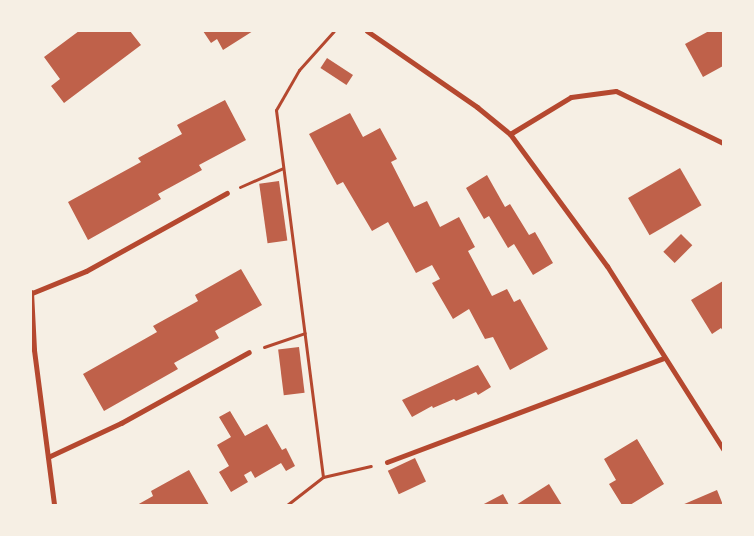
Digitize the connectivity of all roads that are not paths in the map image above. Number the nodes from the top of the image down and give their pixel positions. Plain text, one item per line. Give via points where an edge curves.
1 (367, 31) edge
2 (510, 134) junction
3 (723, 143) edge
4 (227, 193) road end
5 (31, 292) edge
6 (33, 350) edge
7 (249, 352) road end
8 (664, 358) junction
9 (723, 449) edge
10 (48, 457) junction
11 (387, 462) road end
12 (54, 505) edge

1 - 2 street via 477,107
2 - 3 street via 571,97 616,91
2 - 8 street via 606,266
4 - 5 street via 86,271
5 - 6 street
6 - 10 street
7 - 10 street via 121,423
8 - 9 street
8 - 11 street
10 - 12 street

